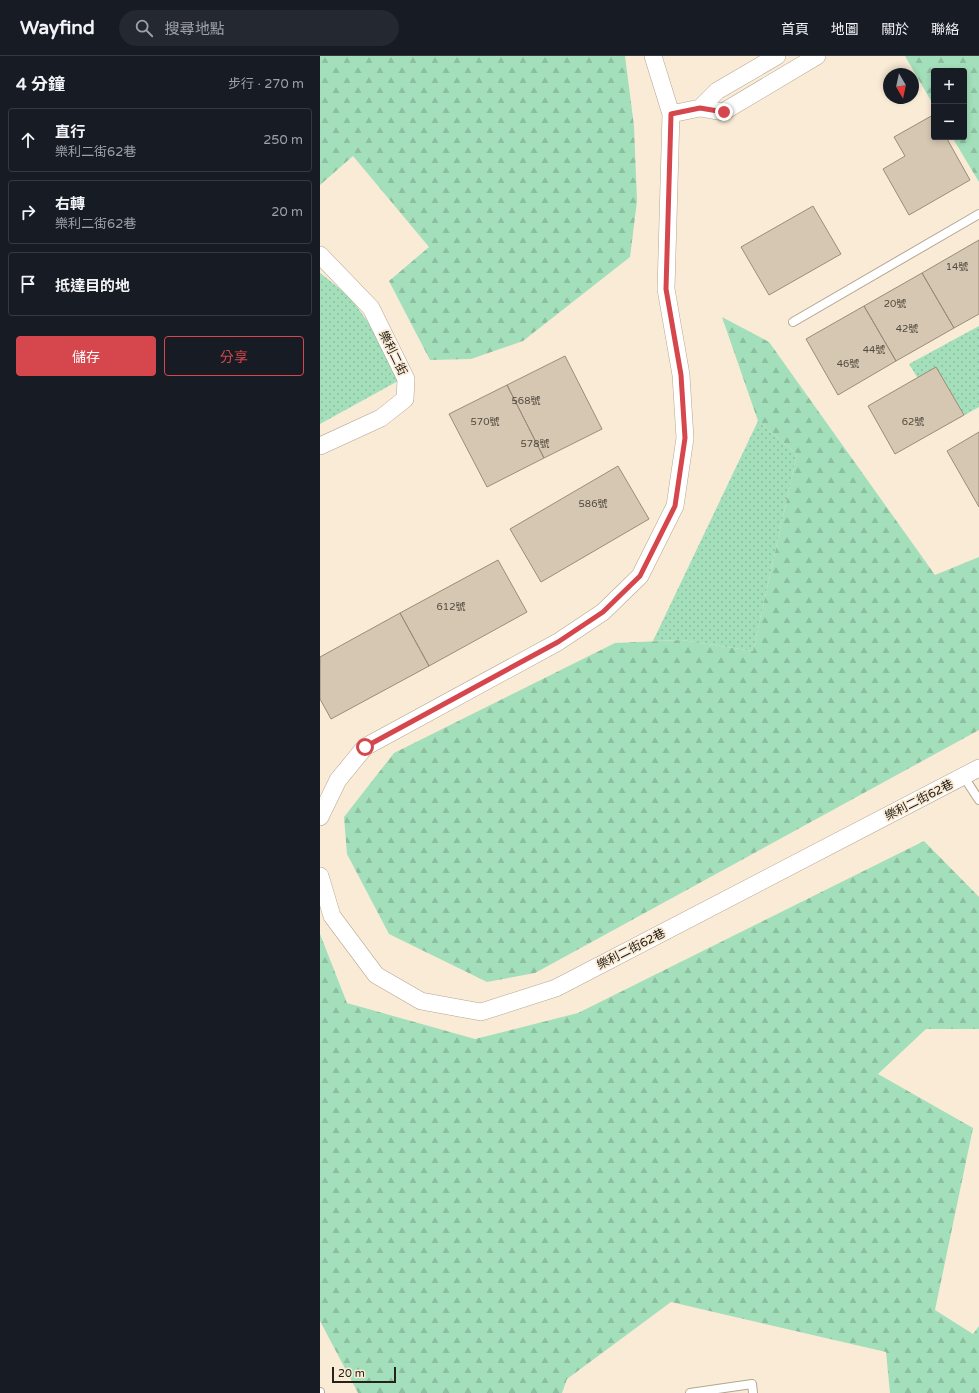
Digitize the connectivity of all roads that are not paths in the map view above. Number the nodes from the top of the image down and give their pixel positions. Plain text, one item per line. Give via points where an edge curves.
1 (653, 56) edge
2 (777, 56) edge
3 (817, 56) edge
4 (700, 108) junction
5 (671, 114) junction
6 (979, 214) edge
7 (320, 255) edge
8 (792, 322) dead end
9 (320, 446) edge
10 (972, 772) edge
11 (979, 800) edge
12 (320, 817) edge
13 (320, 876) edge
14 (690, 1393) edge
15 (753, 1393) edge

1 - 5 street
2 - 4 street via 717,90
3 - 4 street via 724,112
4 - 5 street
5 - 12 street via 666,289 681,375 685,438 675,506 640,576 603,612 558,642 365,747 338,780
6 - 8 lane
7 - 9 street, 樂利二街 via 372,308 406,379 405,400 381,418
10 - 11 lane
10 - 13 street, 樂利二街62巷 via 556,988 481,1012 422,1001 376,975 332,916
14 - 15 lane via 752,1384

